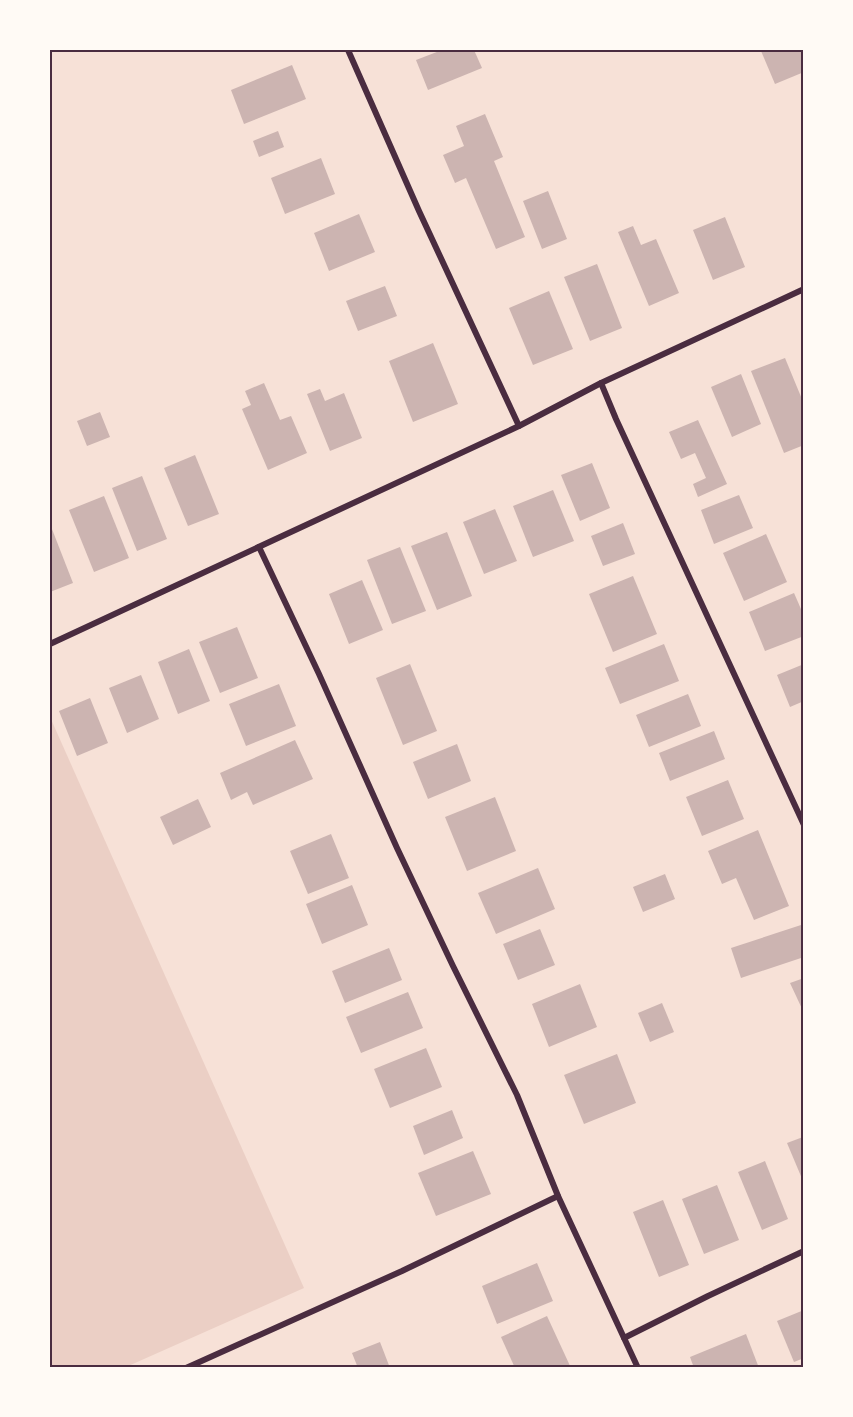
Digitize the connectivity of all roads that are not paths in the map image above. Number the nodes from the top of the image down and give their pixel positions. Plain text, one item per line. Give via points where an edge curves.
1 (348, 50) edge
2 (804, 289) edge
3 (601, 383) junction
4 (519, 426) junction
5 (259, 547) junction
6 (50, 644) edge
7 (804, 825) edge
8 (558, 1196) junction
9 (804, 1251) edge
10 (624, 1338) junction
11 (186, 1368) edge
12 (638, 1368) edge

1 - 4 street
2 - 3 street
3 - 4 street
3 - 7 street
4 - 5 street
5 - 6 street
5 - 8 street via 397,848 517,1095
8 - 10 street
8 - 11 street
9 - 10 street
10 - 12 street

